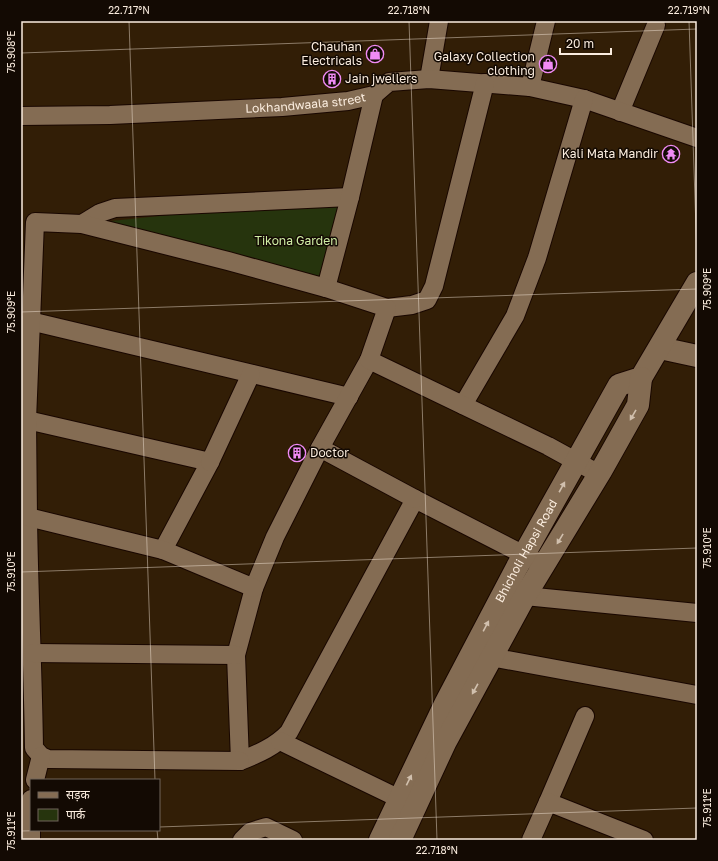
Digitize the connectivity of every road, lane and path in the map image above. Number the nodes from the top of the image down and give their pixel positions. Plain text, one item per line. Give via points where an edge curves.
1 (439, 21) edge
2 (546, 21) edge
3 (656, 25) dead end
4 (429, 78) junction
5 (486, 83) junction
6 (530, 87) junction
7 (374, 95) junction
8 (584, 99) junction
9 (620, 112) junction
10 (21, 116) edge
11 (697, 138) edge
12 (350, 196) junction
13 (28, 221) edge
14 (82, 224) junction
15 (697, 283) edge
16 (326, 288) junction
17 (387, 308) junction
18 (30, 321) junction
19 (660, 348) junction
20 (697, 356) edge
21 (370, 360) junction
22 (251, 374) junction
23 (641, 378) junction
24 (349, 396) junction
25 (463, 405) junction
26 (27, 420) junction
27 (320, 448) junction
28 (210, 462) junction
29 (576, 462) junction
30 (599, 474) junction
31 (415, 499) junction
32 (28, 517) junction
33 (162, 550) junction
34 (524, 555) junction
35 (544, 565) junction
36 (254, 588) junction
37 (525, 596) junction
38 (697, 613) edge
39 (33, 653) junction
40 (236, 655) junction
41 (482, 656) junction
42 (697, 695) edge
43 (585, 716) dead end
44 (280, 741) junction
45 (41, 756) junction
46 (240, 761) junction
47 (36, 779) edge
48 (400, 799) junction
49 (548, 802) junction
50 (242, 840) edge
51 (293, 840) edge
52 (380, 840) edge
53 (400, 840) edge
54 (531, 840) edge
55 (644, 840) edge

1 - 4 street
2 - 6 street
3 - 9 street
4 - 5 street, Lokhandwaala street
4 - 7 street, Lokhandwaala street via 389,82
5 - 6 street, Lokhandwaala street
5 - 17 street via 434,286 427,300
6 - 8 street, Lokhandwaala street
7 - 10 street, Lokhandwaala street via 348,101 282,107 110,115
7 - 12 street
8 - 9 street, Lokhandwaala street
8 - 25 street via 537,258 515,316
9 - 11 street, Lokhandwaala street
12 - 14 street via 115,208 100,213
12 - 16 street
13 - 14 street
13 - 18 street
14 - 16 street
15 - 19 street
16 - 17 street
17 - 21 street
18 - 22 street
18 - 26 street
19 - 20 street
19 - 23 street
21 - 24 street
21 - 25 street
22 - 24 street
22 - 28 street
23 - 29 street, Bhicholi Hapsi Road via 619,385
23 -> 30 street via 638,405
24 - 27 street
25 - 29 street
26 - 28 street
26 - 32 street
27 - 31 street
27 - 36 street via 275,537
28 - 33 street
29 - 30 street
34 -> 29 street, Bhicholi Hapsi Road
30 -> 35 street
31 - 34 street
31 - 44 street via 289,732
32 - 33 street
32 - 39 street via 29,602
33 - 36 street
34 - 35 street
41 -> 34 street, Bhicholi Hapsi Road
35 - 37 street
36 - 40 street
37 - 38 street
37 - 41 street
39 - 40 street
39 - 45 street via 34,748
40 - 46 street
41 - 42 street
48 -> 41 street, Bhicholi Hapsi Road
41 -> 53 street
43 - 49 street
44 - 46 street
44 - 48 street
45 - 46 street via 48,759
45 - 47 street
48 - 52 street, Bhicholi Hapsi Road
49 - 54 street
49 - 55 street
50 - 51 street via 250,832 266,827

